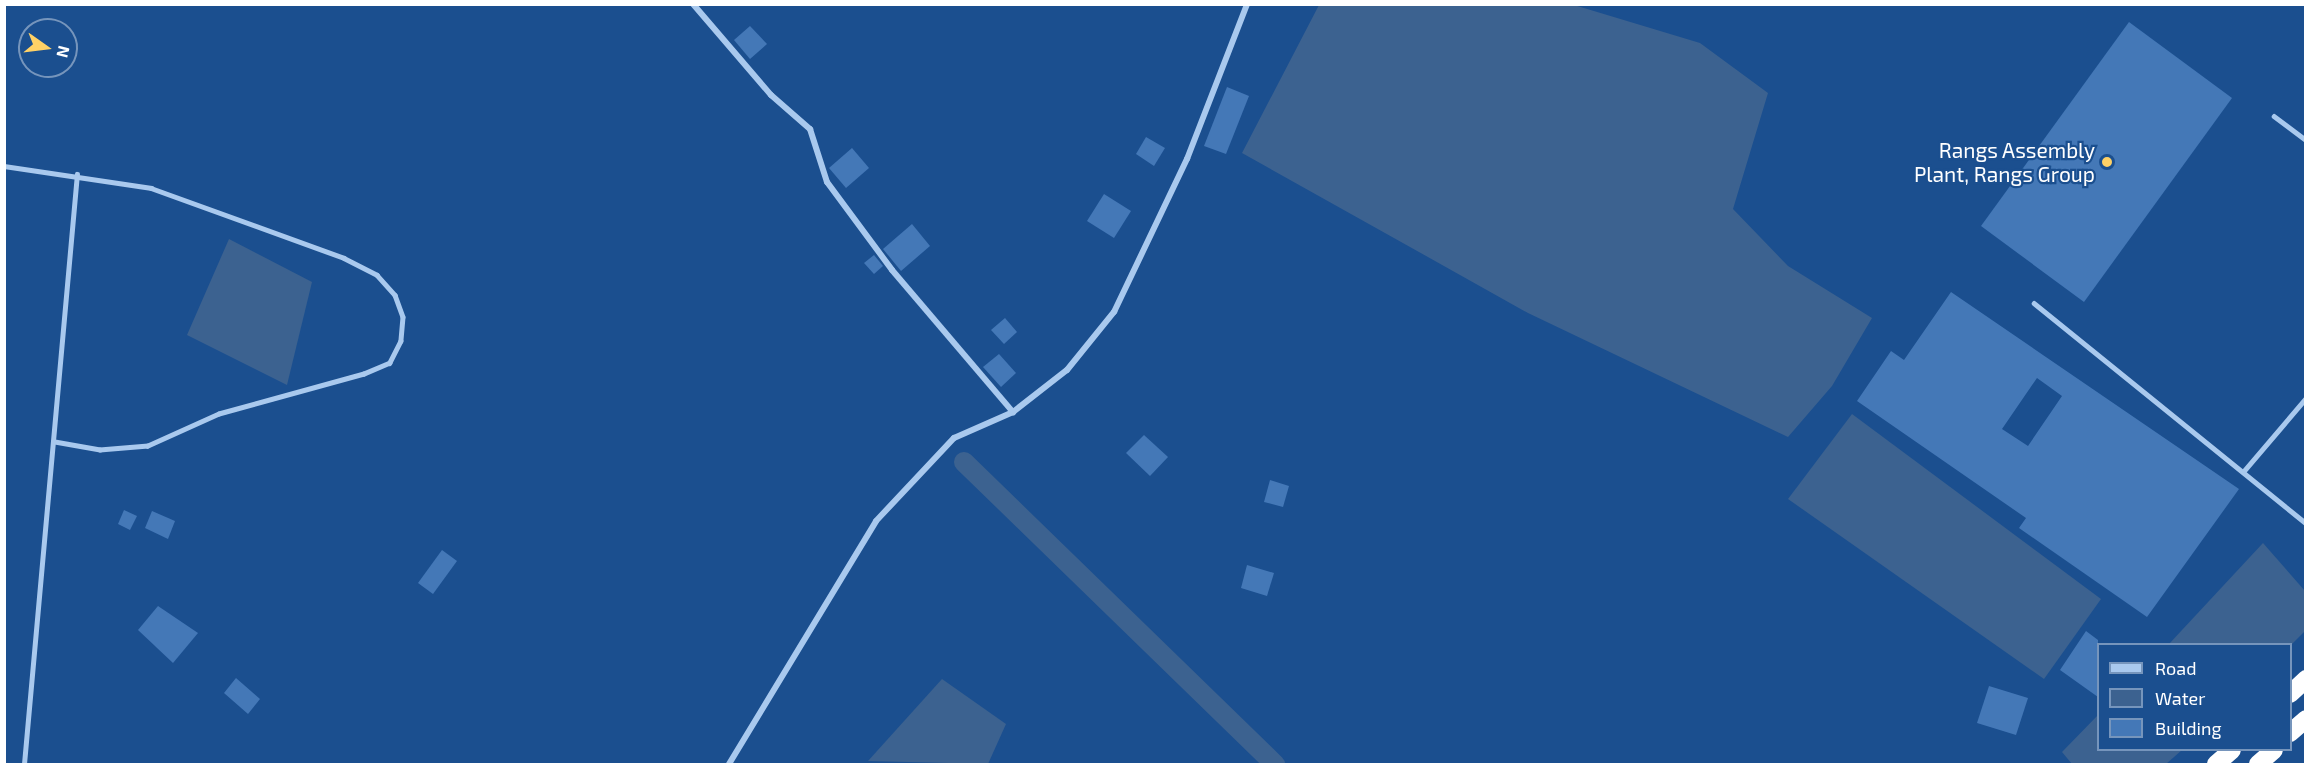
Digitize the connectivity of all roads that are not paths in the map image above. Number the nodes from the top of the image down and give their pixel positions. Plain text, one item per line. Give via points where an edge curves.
1 (693, 4) edge
2 (1247, 4) edge
3 (2274, 116) dead end
4 (2306, 140) edge
5 (4, 166) edge
6 (77, 174) junction
7 (2034, 303) dead end
8 (2306, 398) edge
9 (1013, 412) junction
10 (54, 442) junction
11 (2242, 472) junction
12 (2306, 523) edge
13 (2306, 679) edge
14 (2292, 692) edge
15 (2306, 719) edge
16 (2292, 731) edge
17 (2231, 751) edge
18 (2273, 751) edge
19 (24, 765) edge
20 (729, 765) edge
21 (2216, 765) edge
22 (2258, 765) edge

1 - 9 street via 771,95 810,129 827,182 892,270
2 - 9 street via 1186,159 1114,312 1067,370
3 - 4 lane
5 - 6 lane
6 - 10 lane
6 - 10 lane via 151,188 377,274 395,295 403,317 401,341 390,363 364,374 219,414 148,446 100,450
7 - 11 lane
8 - 11 lane
9 - 20 street via 954,438 876,521
10 - 19 lane
11 - 12 lane
13 - 14 highway
15 - 16 highway
17 - 21 highway
18 - 22 highway

